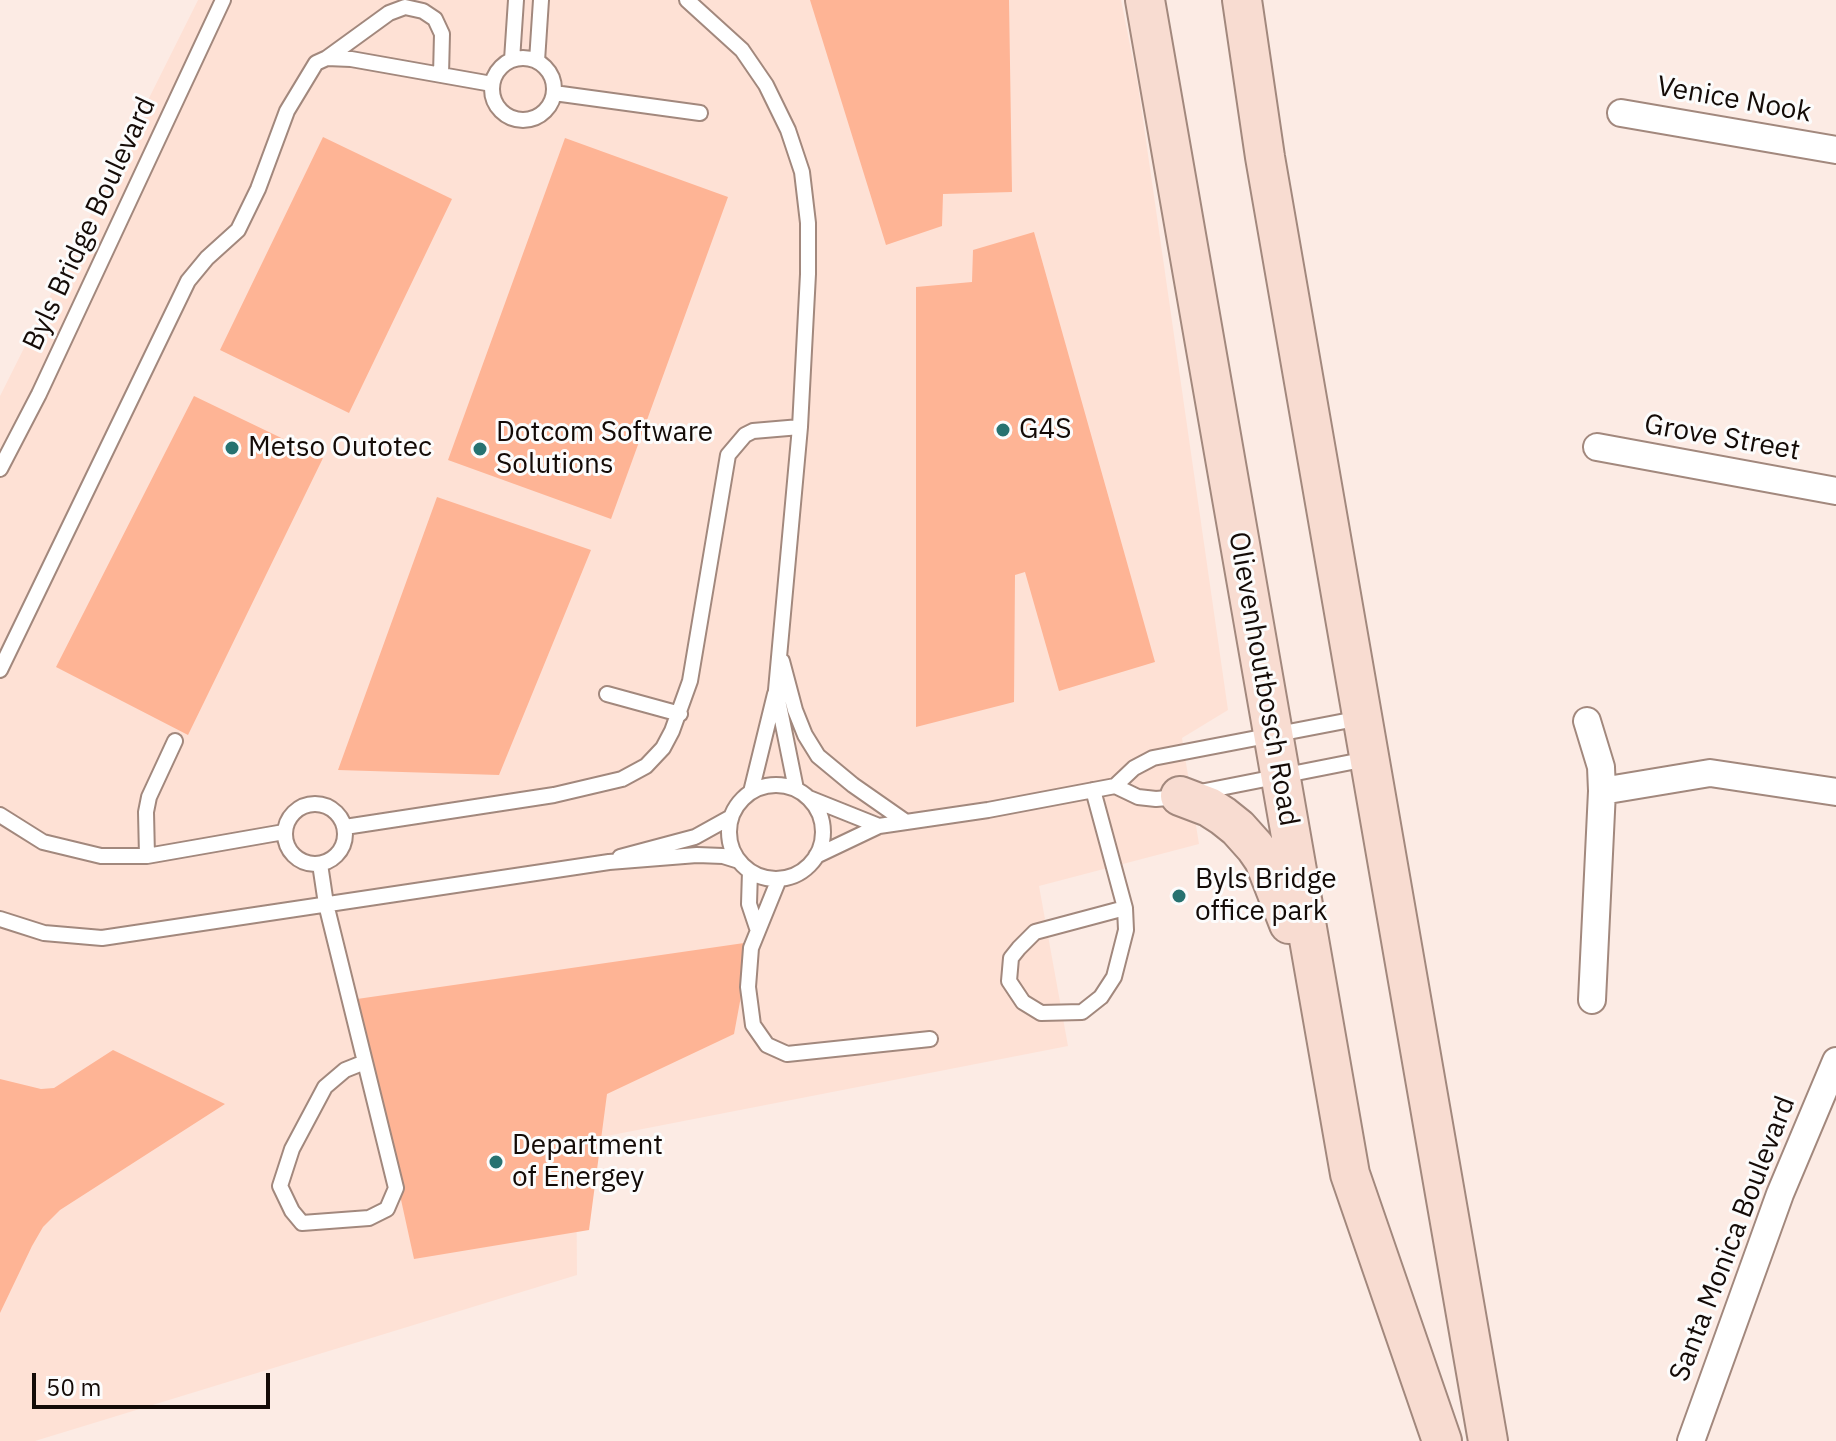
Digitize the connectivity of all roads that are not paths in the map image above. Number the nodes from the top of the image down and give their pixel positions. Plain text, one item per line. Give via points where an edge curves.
1 (223, 0) edge
2 (516, 0) edge
3 (541, 0) edge
4 (687, 0) edge
5 (1145, 0) edge
6 (1242, 0) edge
7 (327, 58) junction
8 (512, 60) junction
9 (537, 61) junction
10 (441, 75) junction
11 (492, 84) junction
12 (554, 93) junction
13 (700, 113) dead end
14 (1621, 113) dead end
15 (1836, 150) edge
16 (800, 427) junction
17 (1597, 447) dead end
18 (0, 469) edge
19 (1836, 491) edge
20 (780, 653) junction
21 (0, 670) edge
22 (776, 690) junction
23 (607, 694) dead end
24 (680, 714) junction
25 (1364, 718) junction
26 (1587, 721) dead end
27 (1273, 733) junction
28 (175, 741) dead end
29 (1371, 758) junction
30 (1280, 776) junction
31 (1115, 786) junction
32 (1093, 790) junction
33 (1602, 791) junction
34 (751, 792) junction
35 (1836, 792) edge
36 (802, 794) junction
37 (1180, 796) junction
38 (0, 815) edge
39 (731, 817) junction
40 (906, 822) junction
41 (879, 826) junction
42 (345, 827) junction
43 (284, 832) junction
44 (147, 856) junction
45 (816, 856) junction
46 (609, 862) junction
47 (320, 864) junction
48 (745, 866) junction
49 (779, 879) junction
50 (326, 904) junction
51 (1125, 908) junction
52 (0, 919) edge
53 (757, 928) junction
54 (1592, 1000) dead end
55 (1320, 1005) junction
56 (930, 1039) dead end
57 (1836, 1061) edge
58 (365, 1062) junction
59 (1442, 1441) edge
60 (1488, 1441) edge
61 (1691, 1441) edge

1 - 18 lane, Byls Bridge Boulevard
2 - 8 lane
3 - 9 lane
4 - 16 lane via 742,50 766,85 802,172 808,274
5 - 27 main road, Olievenhoutbosch Road
6 - 25 main road
7 - 10 lane
7 - 10 lane via 405,7 435,19 442,34
7 - 21 lane via 316,63 296,94 238,230 193,272
8 - 9 lane
8 - 11 lane
9 - 12 lane via 553,80
10 - 11 lane
11 - 12 lane via 496,103 516,119 541,114
12 - 13 lane
14 - 15 street, Venice Nook
16 - 20 lane
16 - 24 lane via 753,431 728,455
17 - 19 street, Grove Street
20 - 22 lane
20 - 40 lane via 795,710 818,756
22 - 34 lane
22 - 36 lane
23 - 24 lane
24 - 42 lane via 663,748 646,766 622,779 554,795
25 - 27 lane
25 - 29 main road
26 - 33 street via 1601,767
27 - 30 main road, Olievenhoutbosch Road
27 - 31 lane via 1153,758
28 - 44 lane via 149,797
29 - 30 lane
29 - 60 main road
30 - 37 lane
30 - 55 main road, Olievenhoutbosch Road
31 - 32 lane
31 - 37 lane via 1138,797
32 - 40 lane
32 - 51 lane
33 - 35 street via 1710,773
33 - 54 street
34 - 36 lane via 781,785
34 - 39 lane
36 - 41 lane
36 - 45 lane via 818,811 823,826
37 - 55 main road via 1223,816 1264,860
38 - 44 lane via 62,848 101,856
39 - 46 lane via 695,837
39 - 48 lane via 732,848
40 - 41 lane
41 - 45 lane
42 - 43 lane via 330,807 306,804 287,820
42 - 47 lane via 340,851
43 - 44 lane
43 - 47 lane via 294,857
45 - 49 lane via 807,867
46 - 48 lane via 710,855
46 - 50 lane
47 - 50 lane
48 - 49 lane via 764,878
48 - 53 lane
49 - 53 lane
50 - 52 lane via 102,938 44,933
50 - 58 lane
51 - 51 lane via 1035,932 1011,958 1009,981 1023,1002 1041,1013 1082,1012 1101,997 1114,977 1126,930
53 - 56 lane via 748,987 753,1025 767,1045 787,1054
55 - 59 main road, Olievenhoutbosch Road via 1350,1174
57 - 61 street, Santa Monica Boulevard via 1780,1194
58 - 58 lane via 396,1188 387,1209 369,1218 302,1223 280,1186 292,1149 325,1087

